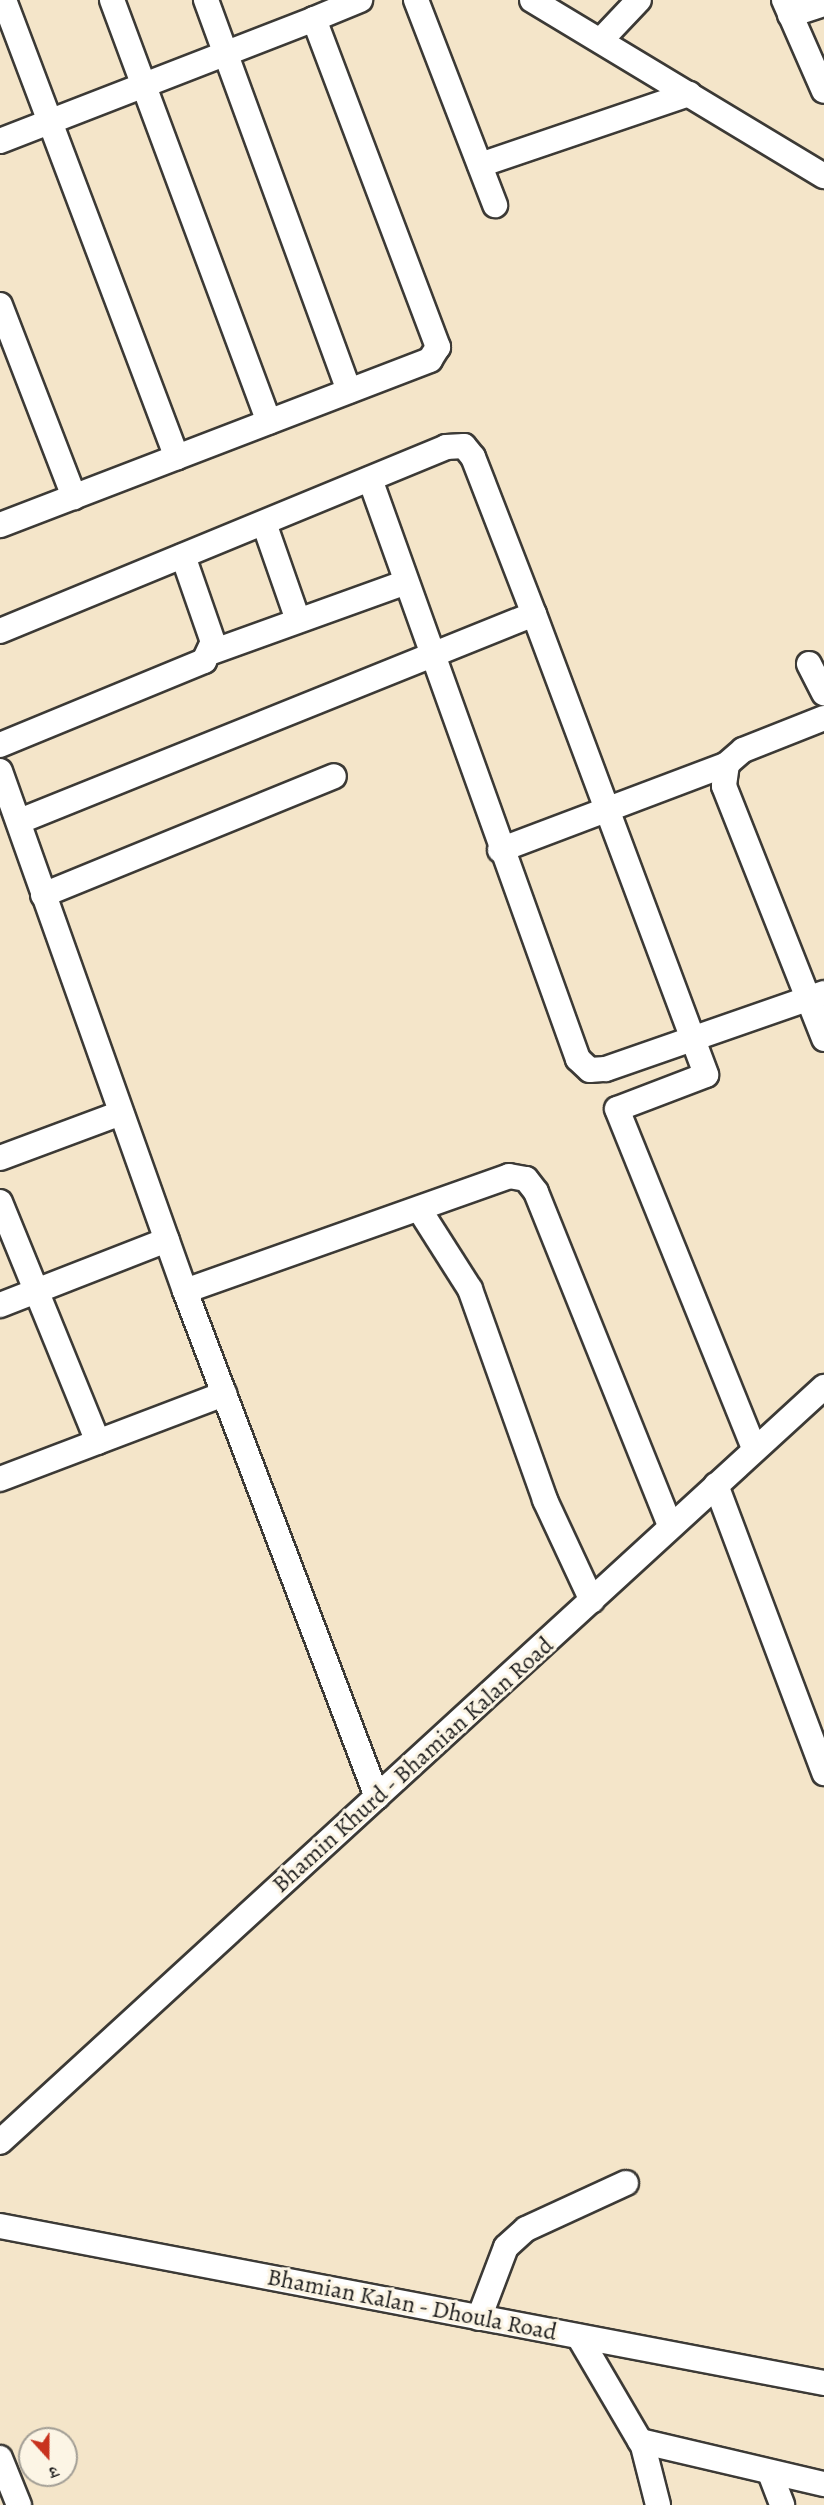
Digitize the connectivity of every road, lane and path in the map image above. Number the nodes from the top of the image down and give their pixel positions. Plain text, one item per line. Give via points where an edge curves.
1 (4, 0) edge
2 (112, 0) edge
3 (206, 0) edge
4 (360, 0) edge
5 (416, 0) edge
6 (532, 0) edge
7 (634, 1) edge
8 (824, 4) edge
9 (787, 7) edge
10 (314, 19) junction
11 (601, 40) junction
12 (225, 54) junction
13 (144, 83) junction
14 (824, 91) edge
15 (689, 94) junction
16 (50, 122) junction
17 (0, 141) edge
18 (480, 165) junction
19 (824, 176) edge
20 (495, 205) dead end
21 (0, 305) edge
22 (350, 391) junction
23 (269, 422) junction
24 (177, 457) junction
25 (370, 479) junction
26 (74, 497) junction
27 (264, 523) junction
28 (0, 525) edge
29 (183, 556) junction
30 (406, 582) junction
31 (534, 614) junction
32 (298, 620) junction
33 (0, 632) edge
34 (212, 652) junction
35 (431, 654) junction
36 (809, 664) dead end
37 (824, 693) edge
38 (824, 718) edge
39 (0, 745) edge
40 (727, 764) junction
41 (0, 771) edge
42 (334, 776) dead end
43 (606, 808) junction
44 (20, 821) junction
45 (500, 850) junction
46 (43, 895) junction
47 (816, 996) edge
48 (824, 1039) edge
49 (693, 1042) junction
50 (121, 1113) junction
51 (0, 1158) edge
52 (0, 1202) edge
53 (419, 1209) junction
54 (167, 1240) junction
55 (185, 1291) junction
56 (34, 1292) junction
57 (0, 1305) edge
58 (824, 1387) edge
59 (224, 1394) junction
60 (98, 1442) junction
61 (754, 1448) junction
62 (0, 1479) edge
63 (716, 1485) junction
64 (670, 1525) junction
65 (592, 1601) junction
66 (824, 1773) edge
67 (377, 1797) junction
68 (0, 2142) edge
69 (626, 2183) dead end
70 (0, 2226) edge
71 (479, 2318) junction
72 (579, 2337) junction
73 (824, 2383) edge
74 (642, 2442) junction
75 (0, 2457) edge
76 (770, 2473) junction
77 (824, 2484) edge
78 (19, 2505) edge
79 (658, 2505) edge
80 (782, 2505) edge

1 - 16 street
2 - 13 street
3 - 12 street
4 - 10 street
5 - 18 street
6 - 11 street
7 - 11 street
8 - 9 street
9 - 14 street
10 - 12 street
10 - 22 street via 438,347 430,360
11 - 15 street
12 - 13 street
12 - 22 street
13 - 16 street
13 - 23 street
15 - 18 street
15 - 19 street
16 - 17 street
16 - 24 street
18 - 20 street
21 - 26 street
22 - 23 street
23 - 24 street
24 - 26 street
25 - 27 street
25 - 30 street
25 - 31 street via 446,447 464,446 473,457
26 - 28 street
27 - 29 street
27 - 32 street
29 - 33 street
29 - 34 street
30 - 32 street
30 - 35 street
31 - 35 street
31 - 43 street
32 - 34 street
34 - 39 street via 204,660
35 - 44 street
35 - 45 street
36 - 37 street
38 - 40 street via 743,750
40 - 43 street
40 - 47 street via 724,786
41 - 44 street
42 - 46 street
43 - 45 street
43 - 49 street
44 - 46 street
45 - 49 street via 578,1059 590,1070 606,1069
46 - 50 street
47 - 48 street
47 - 49 street
49 - 61 street via 706,1074 617,1109
50 - 51 street
50 - 54 street
52 - 56 street
53 - 55 street
53 - 64 street via 509,1176 526,1179 531,1185
53 - 65 street via 470,1289 545,1500
54 - 55 street
54 - 56 street
55 - 59 street
56 - 57 street
56 - 60 street
58 - 61 street, Bhamin Khurd - Bhamian Kalan Road
59 - 60 street
59 - 67 street
60 - 62 street
61 - 63 street, Bhamin Khurd - Bhamian Kalan Road
63 - 64 street, Bhamin Khurd - Bhamian Kalan Road
63 - 66 street
64 - 65 street, Bhamin Khurd - Bhamian Kalan Road
65 - 67 street, Bhamin Khurd - Bhamian Kalan Road
67 - 68 street, Bhamin Khurd - Bhamian Kalan Road
69 - 71 street via 526,2229 506,2247
70 - 71 street, Bhamian Kalan - Dhoula Road
71 - 72 street, Bhamian Kalan - Dhoula Road
72 - 73 street, Bhamian Kalan - Dhoula Road
72 - 74 street via 627,2426
74 - 76 street
74 - 79 street
75 - 78 street
76 - 77 street
76 - 80 street

